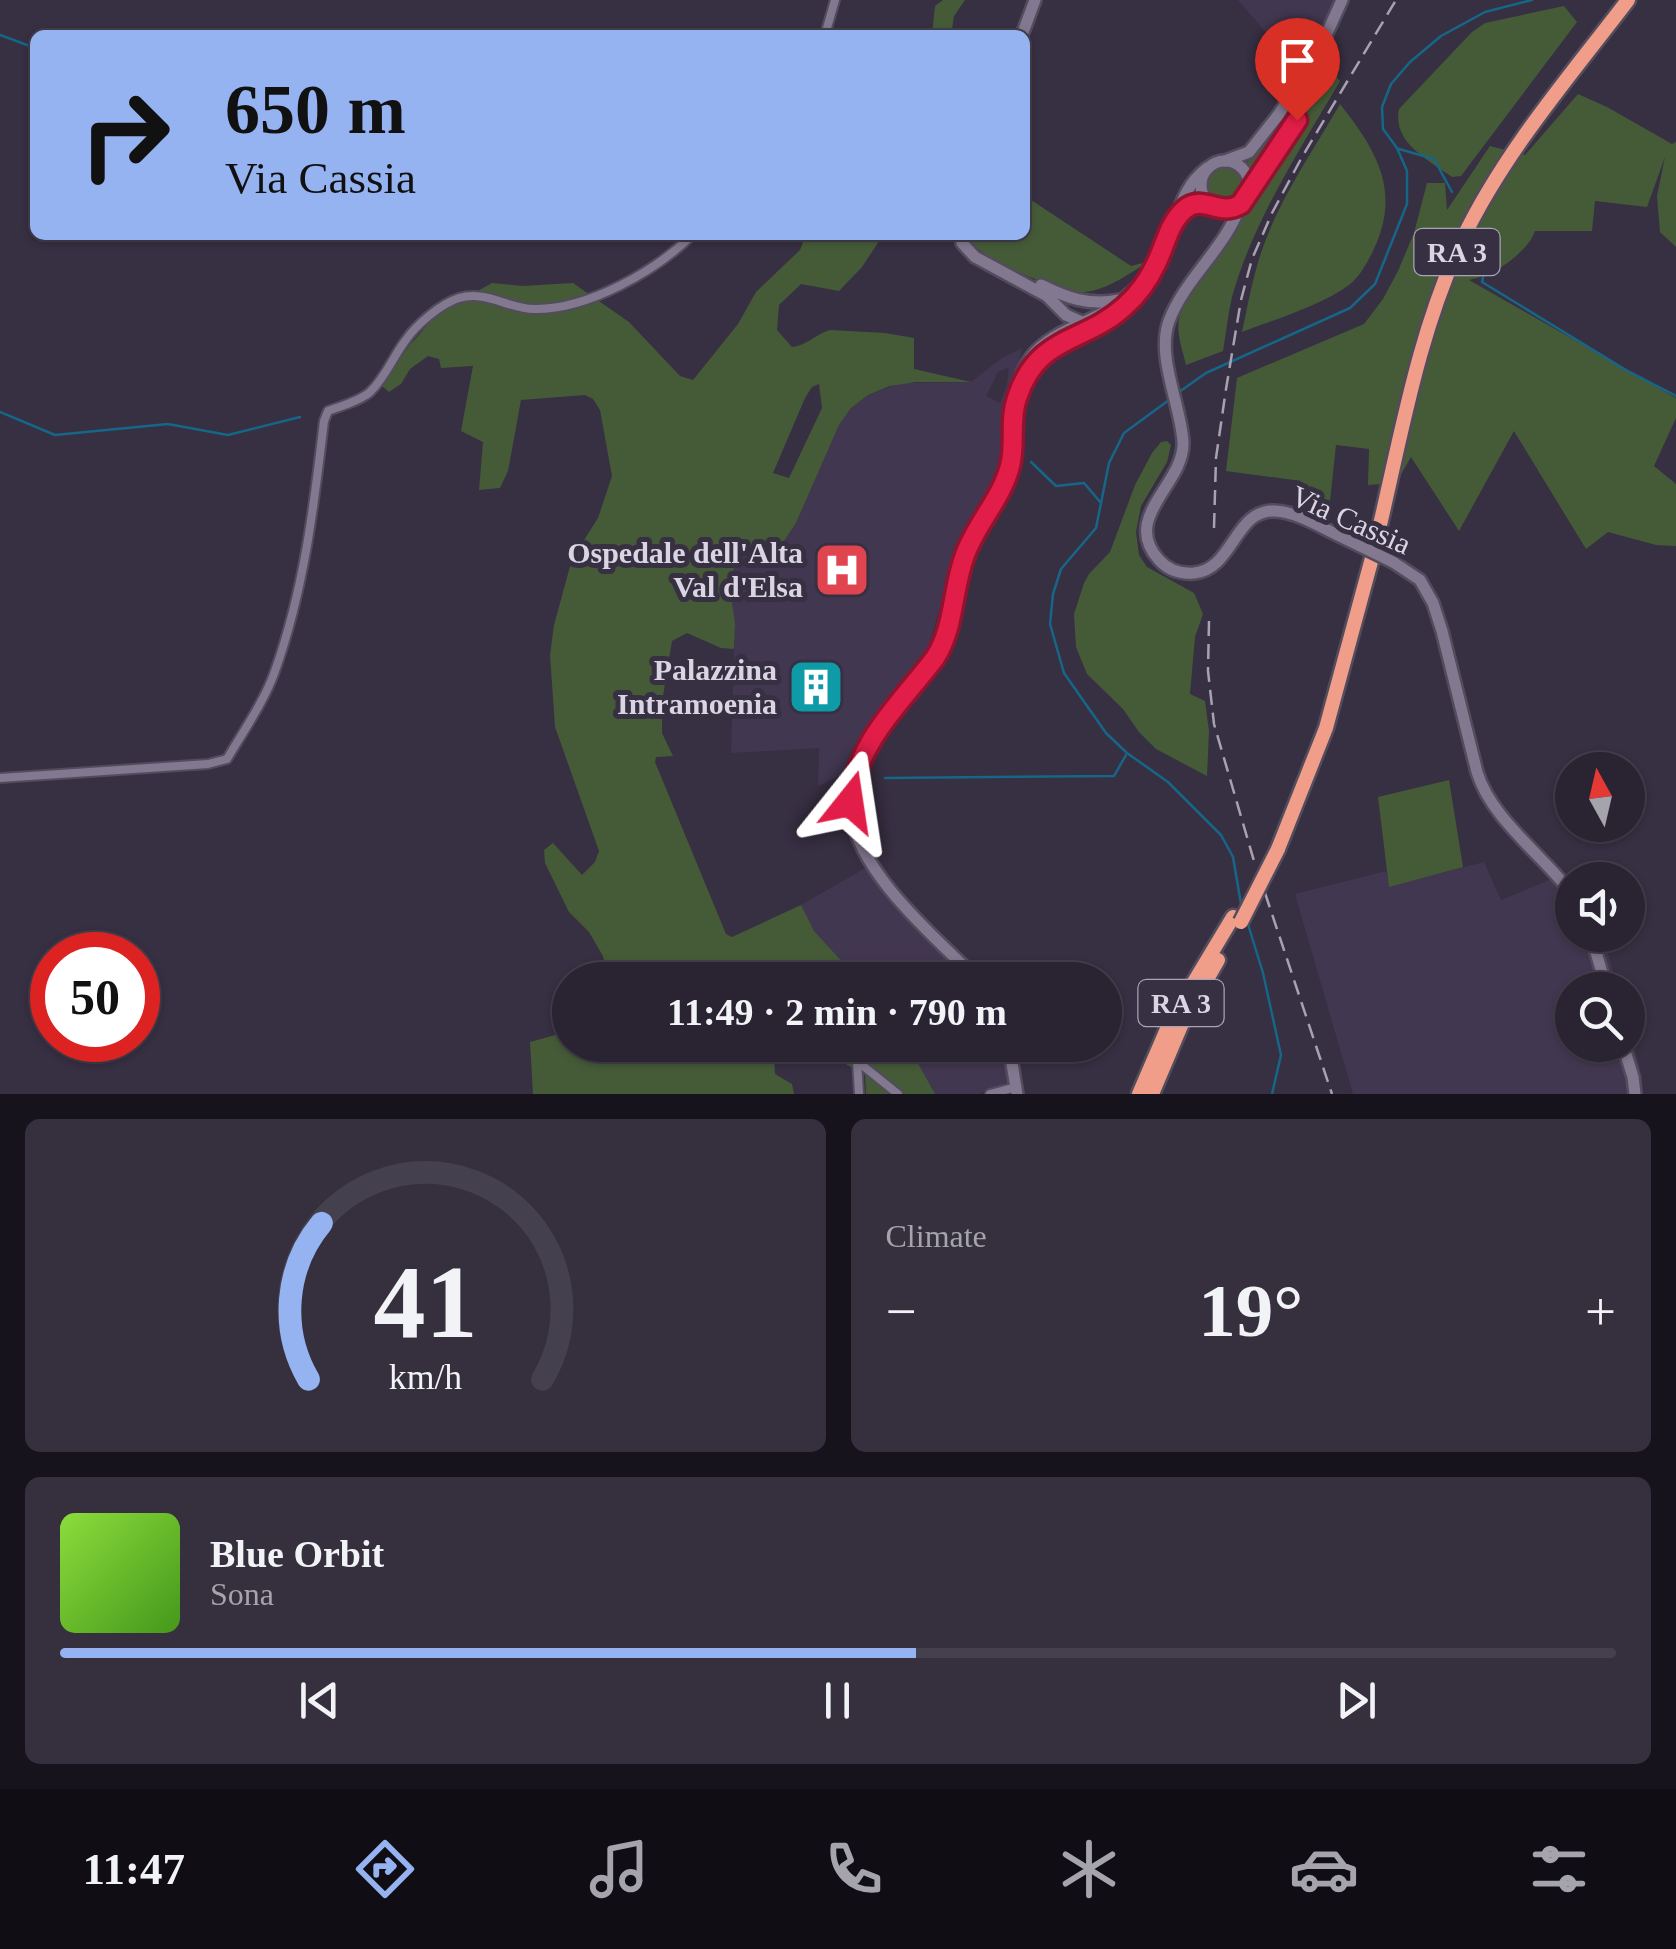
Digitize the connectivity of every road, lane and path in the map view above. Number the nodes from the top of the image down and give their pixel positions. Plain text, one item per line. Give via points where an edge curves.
1 (834, 0) edge
2 (1036, 0) edge
3 (1342, 0) edge
4 (1617, 0) edge
5 (1628, 0) edge
6 (825, 30) edge
7 (1024, 30) edge
8 (1319, 51) junction
9 (1225, 161) junction
10 (1207, 168) junction
11 (1244, 198) junction
12 (1214, 206) junction
13 (1174, 222) junction
14 (687, 240) edge
15 (961, 240) edge
16 (961, 240) edge
17 (1219, 243) junction
18 (1122, 305) junction
19 (1063, 313) junction
20 (1083, 323) junction
21 (1062, 334) junction
22 (1016, 398) junction
23 (1012, 438) junction
24 (1370, 550) junction
25 (912, 686) junction
26 (0, 778) edge
27 (1555, 875) edge
28 (1237, 920) junction
29 (961, 962) edge
30 (1012, 1062) edge
31 (1629, 1062) edge
32 (1016, 1090) edge
33 (859, 1094) edge
34 (898, 1094) edge
35 (990, 1094) edge
36 (1139, 1094) edge
37 (1152, 1094) edge
38 (1635, 1094) edge

1 - 6 street
2 - 7 main road
3 - 8 main road, Via Cassia
4 - 24 highway, RA 3 via 1507,148 1434,284 1416,336
5 - 24 highway, RA 3 via 1514,151 1463,238 1426,338
8 - 9 main road, Via Cassia via 1252,149
8 - 11 main road, Via Cassia via 1301,113
9 - 10 main road, Via Cassia
9 - 11 main road via 1245,172
10 - 12 main road via 1200,190
10 - 13 main road via 1184,194
11 - 12 main road via 1234,208
11 - 17 main road, Via Cassia
12 - 13 main road via 1190,206
12 - 17 main road via 1222,222
13 - 18 main road via 1149,276
14 - 26 street via 586,301 533,310 457,298 408,337 368,394 328,411 294,609 274,674 227,759
15 - 18 main road via 1069,298
16 - 19 main road via 979,260 1050,298
17 - 27 main road, Via Cassia, bridge via 1184,293 1166,334 1183,450 1152,506 1148,522 1156,557 1178,572 1202,572 1220,562 1252,518 1274,511 1346,539 1420,580 1433,603 1482,787
18 - 20 main road
18 - 22 main road via 1045,352
19 - 20 main road
19 - 21 main road
20 - 21 main road
21 - 22 main road via 1032,356
22 - 23 main road
23 - 25 main road via 956,558 939,635
23 - 25 main road via 1008,475 964,558 944,642
24 - 28 highway, RA 3, bridge via 1326,728
25 - 29 main road via 860,760 852,817 883,880
28 - 36 highway, RA 3 via 1170,1022
28 - 37 highway, RA 3
30 - 32 main road
31 - 38 main road
32 - 35 street
33 - 34 street via 857,1061

